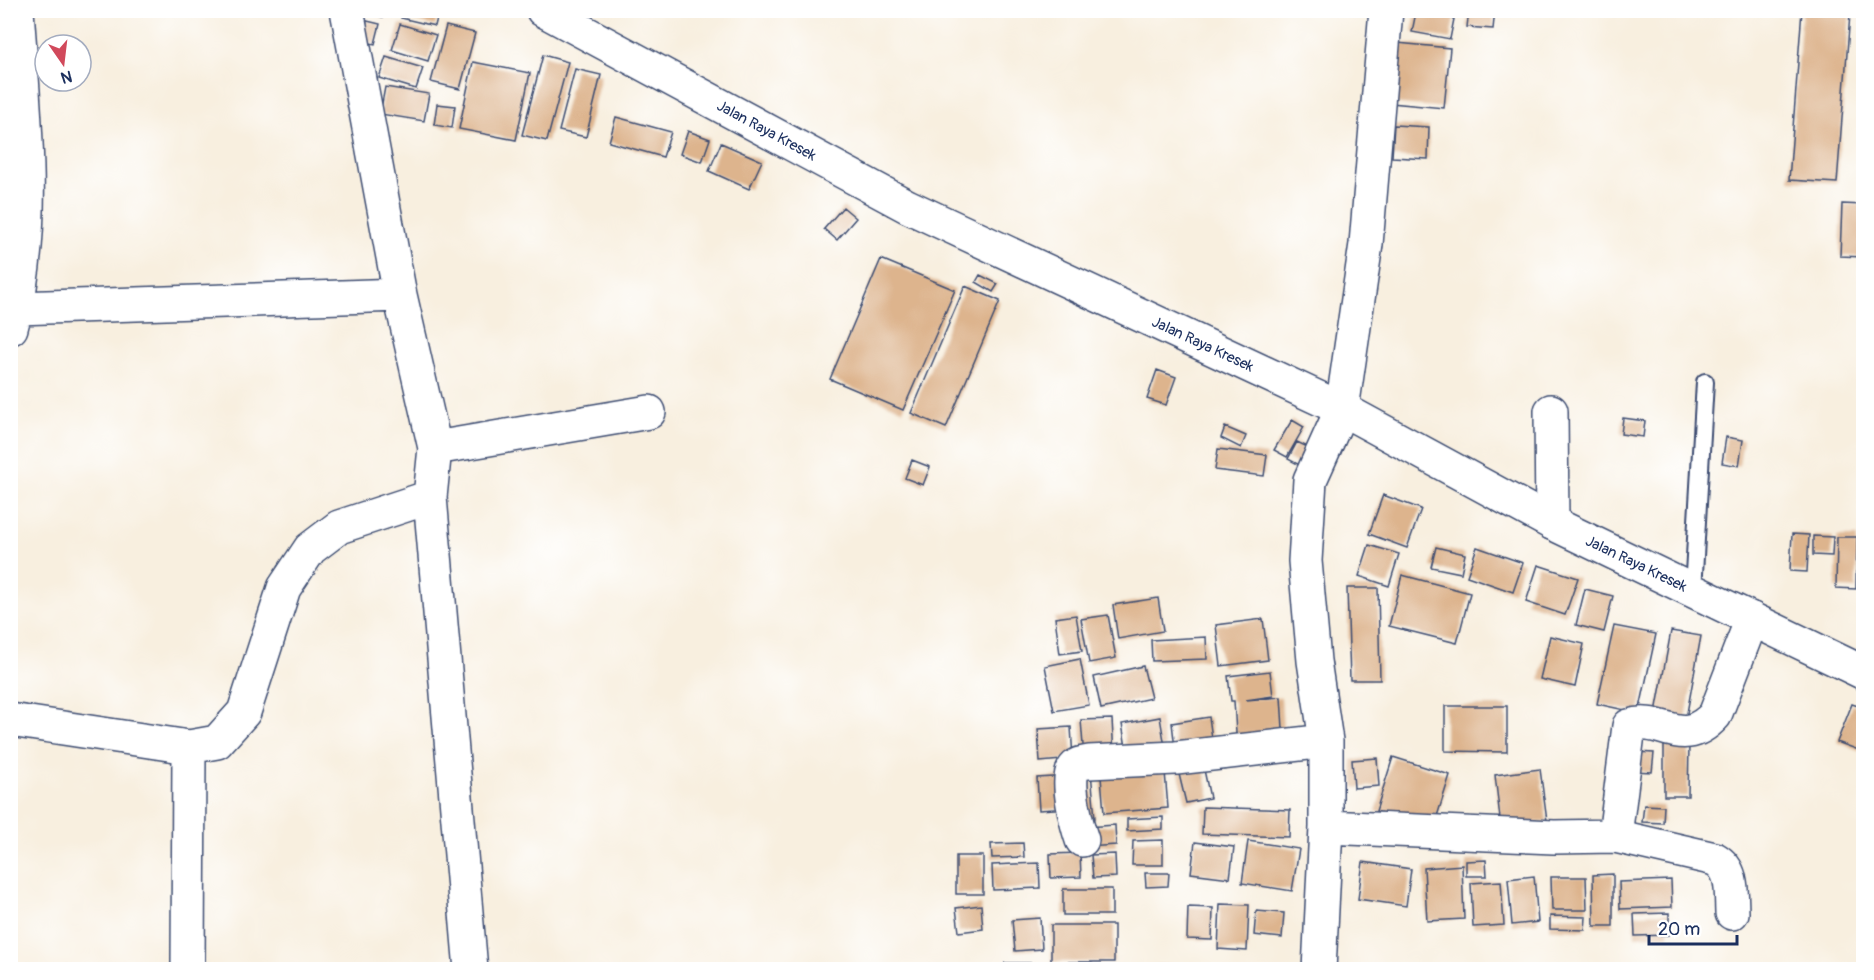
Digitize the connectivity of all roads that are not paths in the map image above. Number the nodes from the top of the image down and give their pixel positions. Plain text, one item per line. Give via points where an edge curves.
1 (17, 10) edge
2 (347, 10) edge
3 (543, 10) edge
4 (1386, 10) edge
5 (400, 295) junction
6 (14, 319) edge
7 (1705, 382) dead end
8 (1342, 409) junction
9 (1551, 411) dead end
10 (649, 412) dead end
11 (435, 447) junction
12 (430, 497) junction
13 (1552, 523) junction
14 (1694, 591) junction
15 (1752, 620) junction
16 (1863, 673) edge
17 (10, 720) edge
18 (1326, 741) junction
19 (189, 747) junction
20 (1326, 827) junction
21 (1615, 836) junction
22 (1082, 840) dead end
23 (1732, 913) dead end
24 (188, 969) edge
25 (471, 969) edge
26 (1319, 969) edge

1 - 6 street via 28,193
2 - 5 street
3 - 8 street, Jalan Raya Kresek via 907,206
4 - 8 street via 1366,244
5 - 6 street
5 - 11 street
7 - 14 lane
8 - 13 street, Jalan Raya Kresek
8 - 18 street via 1310,480 1305,561
9 - 13 street
10 - 11 street
11 - 12 street
12 - 19 street via 339,527 310,549 284,588 244,712 217,742
12 - 25 street
13 - 14 street, Jalan Raya Kresek
14 - 15 street, Jalan Raya Kresek
15 - 16 street, Jalan Raya Kresek
15 - 21 street via 1715,715 1706,724 1687,733 1643,724 1629,726
17 - 19 street
18 - 20 street
18 - 22 street via 1077,765 1071,773 1071,784
19 - 24 street
20 - 21 street
20 - 26 street
21 - 23 street via 1722,863 1728,868

